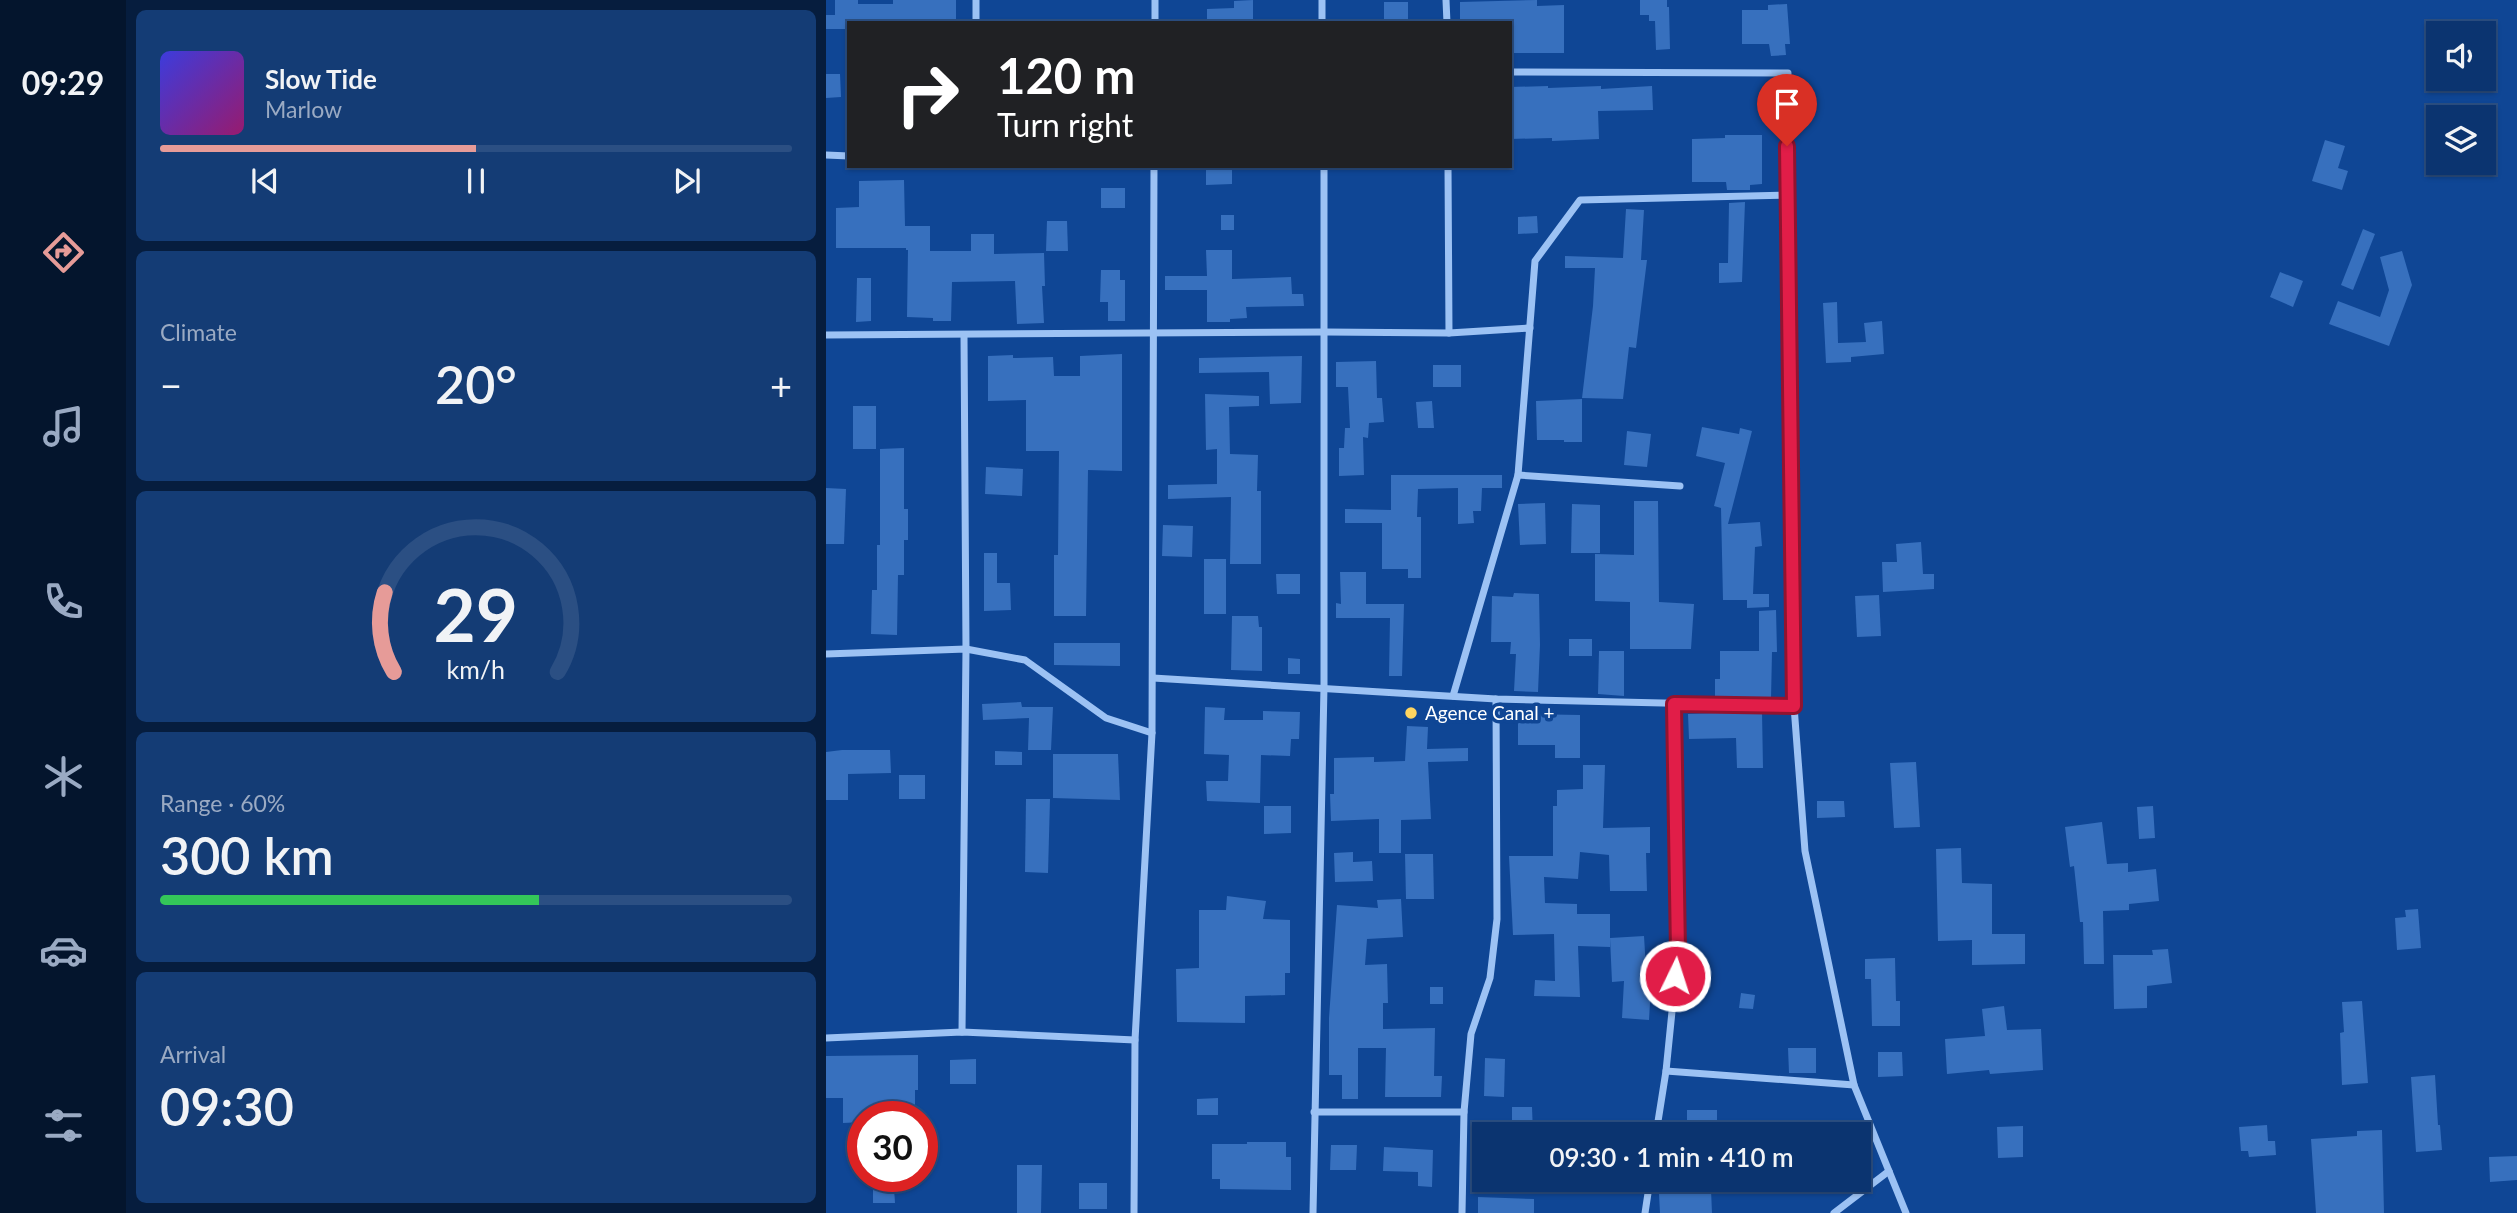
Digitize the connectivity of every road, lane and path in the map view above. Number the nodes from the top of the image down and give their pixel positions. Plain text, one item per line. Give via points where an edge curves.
1 (976, 0) edge
2 (1155, 0) edge
3 (1322, 0) edge
4 (1446, 0) edge
5 (976, 21) edge
6 (1155, 21) edge
7 (1322, 21) edge
8 (1447, 21) edge
9 (1512, 72) edge
10 (826, 155) edge
11 (847, 156) edge
12 (1154, 168) edge
13 (1324, 168) edge
14 (1448, 168) edge
15 (1786, 195) junction
16 (1530, 328) junction
17 (1326, 332) junction
18 (1153, 333) junction
19 (1449, 333) junction
20 (826, 335) edge
21 (964, 335) junction
22 (1518, 475) junction
23 (1680, 486) dead end
24 (966, 649) junction
25 (826, 653) edge
26 (1153, 678) junction
27 (1324, 687) junction
28 (1453, 696) junction
29 (1496, 699) junction
30 (1674, 704) junction
31 (1794, 706) junction
32 (1152, 733) junction
33 (962, 1032) junction
34 (826, 1038) edge
35 (1135, 1040) junction
36 (1666, 1071) junction
37 (1854, 1085) junction
38 (1314, 1112) junction
39 (1464, 1112) junction
40 (1658, 1122) edge
41 (1889, 1171) junction
42 (1648, 1192) edge
43 (1134, 1213) edge
44 (1313, 1213) edge
45 (1462, 1213) edge
46 (1645, 1213) edge
47 (1834, 1213) edge
48 (1906, 1213) edge

1 - 5 street
2 - 6 street
3 - 7 street
4 - 8 street
9 - 15 street via 1788,73
10 - 11 street
12 - 18 street
13 - 17 street
14 - 19 street
15 - 16 street via 1580,200 1535,261
15 - 31 street
16 - 19 street
16 - 22 street
17 - 18 street
17 - 19 street
17 - 27 street
18 - 21 street
18 - 26 street
20 - 21 street
21 - 24 street
22 - 23 street
22 - 28 street
24 - 25 street
24 - 32 street via 1026,660 1106,718
24 - 33 street
26 - 27 street
26 - 32 street
27 - 28 street
27 - 38 street
28 - 29 street
29 - 30 street
29 - 39 street via 1497,919 1490,978 1471,1034
30 - 31 street
30 - 36 street via 1678,952
31 - 37 street via 1805,851
32 - 35 street
33 - 34 street
33 - 35 street
35 - 43 street
36 - 37 street
36 - 40 street
37 - 41 street
38 - 39 street
38 - 44 street
39 - 45 street
41 - 47 street
41 - 48 street
42 - 46 street

